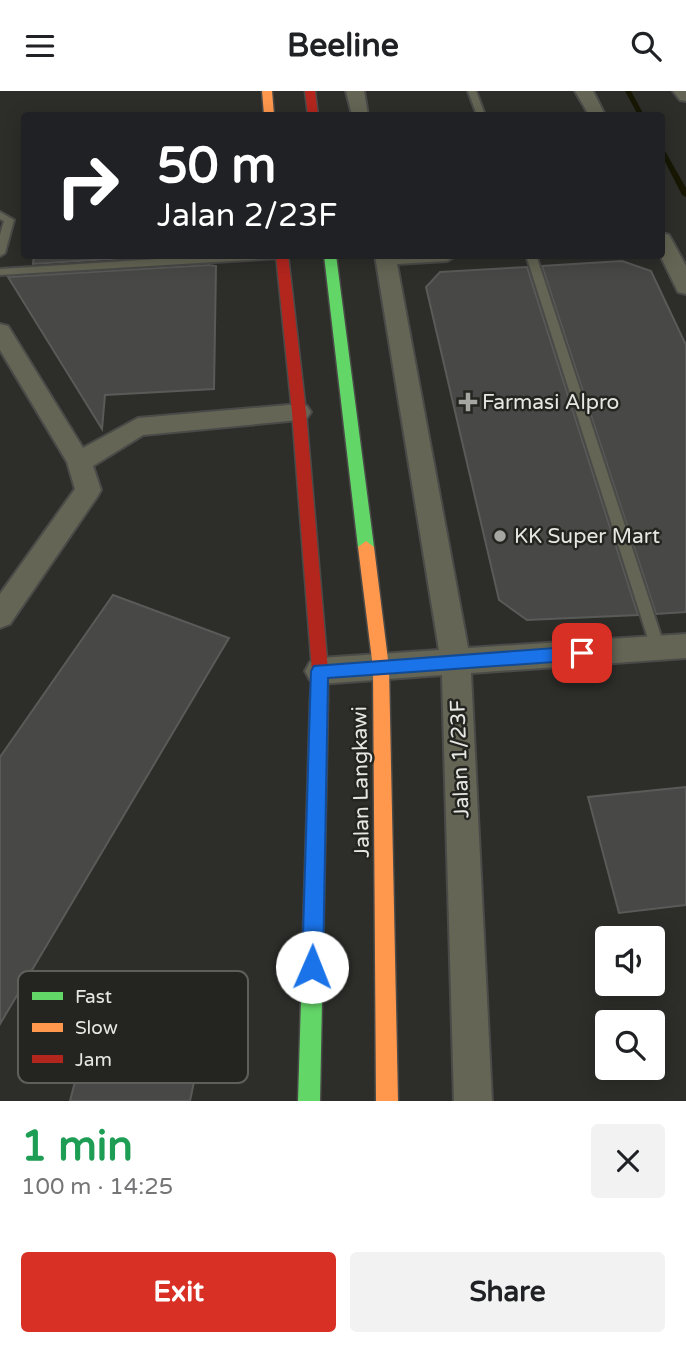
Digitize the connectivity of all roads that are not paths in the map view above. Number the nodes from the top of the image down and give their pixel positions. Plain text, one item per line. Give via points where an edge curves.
1 (267, 91) edge
2 (310, 91) edge
3 (355, 91) edge
4 (472, 91) edge
5 (584, 91) edge
6 (682, 91) edge
7 (686, 96) edge
8 (269, 112) edge
9 (313, 112) edge
10 (359, 112) edge
11 (480, 112) edge
12 (595, 112) edge
13 (0, 215) edge
14 (665, 248) edge
15 (0, 253) edge
16 (215, 259) edge
17 (281, 259) edge
18 (330, 259) edge
19 (386, 259) edge
20 (532, 259) edge
21 (0, 272) edge
22 (686, 287) edge
23 (0, 331) edge
24 (299, 412) junction
25 (79, 462) junction
26 (0, 616) edge
27 (672, 647) edge
28 (456, 663) junction
29 (381, 668) junction
30 (320, 671) junction
31 (309, 1101) edge
32 (387, 1101) edge
33 (472, 1101) edge

1 - 8 street
2 - 9 street
3 - 10 street
4 - 11 lane
5 - 12 street
6 - 7 street
13 - 15 lane via 9,220
14 - 22 street
16 - 21 lane
17 - 24 street, Jalan Langkawi
18 - 29 street, Jalan Langkawi
19 - 28 street, Jalan 1/23F
20 - 27 lane
23 - 25 street
24 - 25 street via 138,427
24 - 30 street, Jalan Langkawi
25 - 26 street via 88,490
27 - 28 street
28 - 29 street
28 - 33 street, Jalan 1/23F
29 - 30 street
29 - 32 street, Jalan Langkawi
30 - 31 street, Jalan Langkawi

